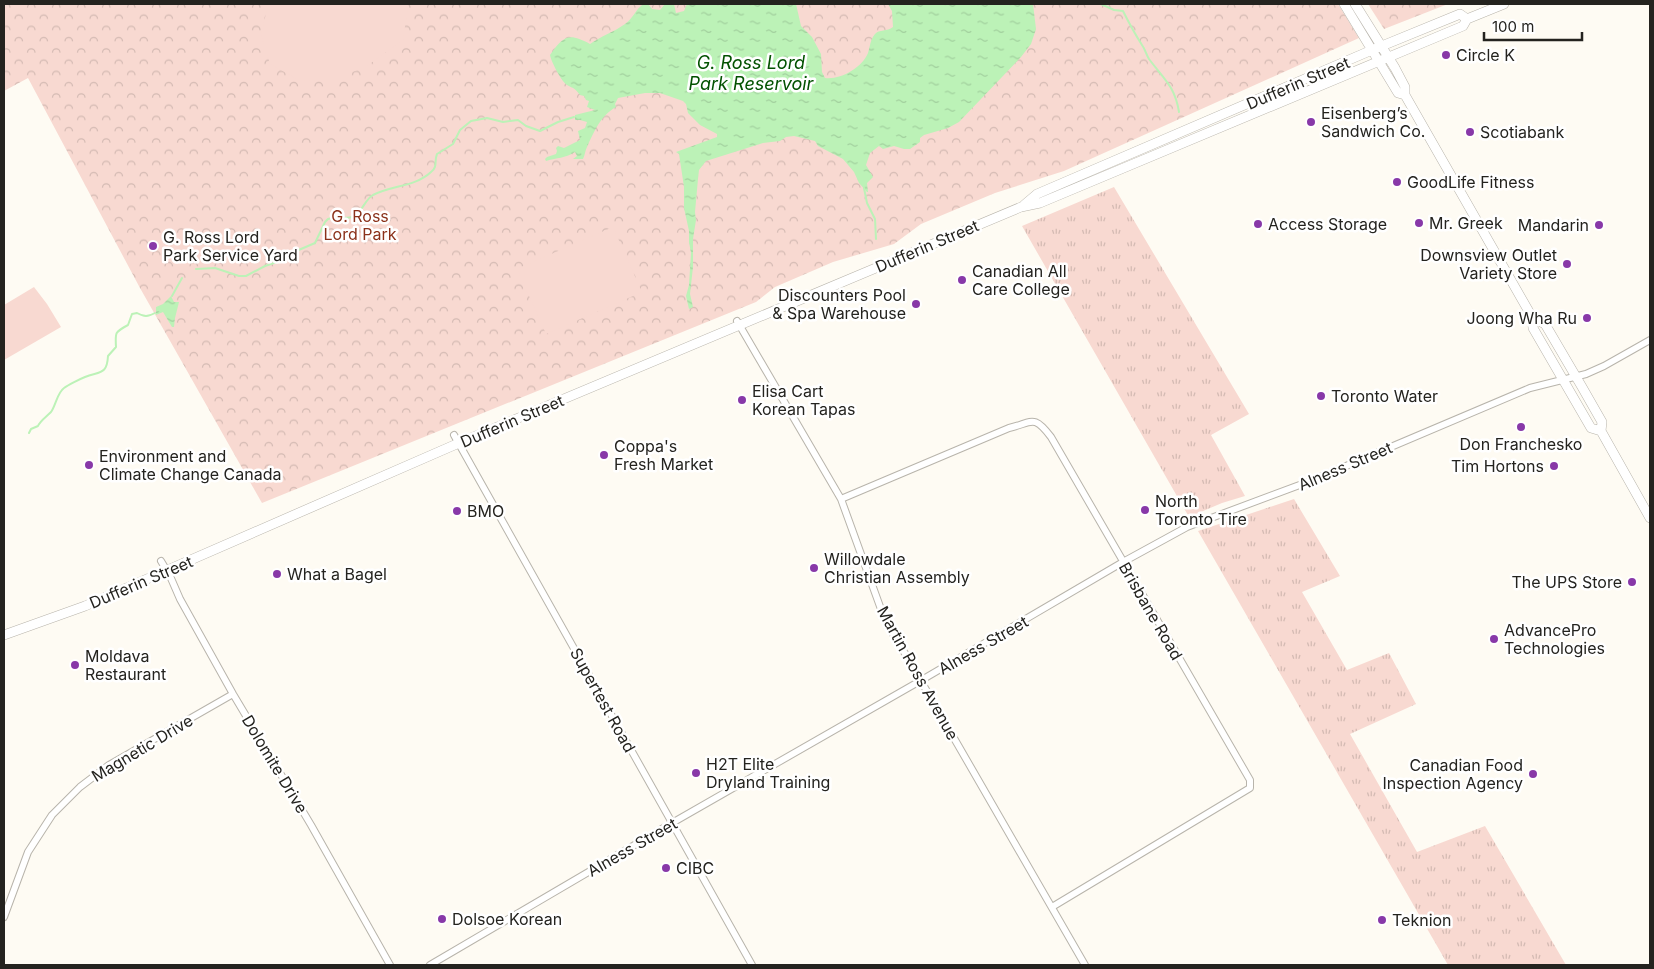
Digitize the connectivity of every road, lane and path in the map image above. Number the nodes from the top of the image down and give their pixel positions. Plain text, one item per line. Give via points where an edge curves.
1 (1344, 4) edge
2 (1355, 4) edge
3 (1504, 4) edge
4 (1467, 19) junction
5 (1382, 46) junction
6 (1372, 50) junction
7 (1388, 56) junction
8 (1379, 60) junction
9 (1405, 96) junction
10 (1021, 207) junction
11 (1532, 317) junction
12 (738, 324) junction
13 (1650, 340) edge
14 (1576, 377) junction
15 (1562, 379) junction
16 (1601, 431) junction
17 (456, 439) junction
18 (841, 499) junction
19 (1650, 518) edge
20 (161, 561) dead end
21 (1123, 562) junction
22 (167, 571) junction
23 (4, 635) edge
24 (920, 681) junction
25 (233, 694) junction
26 (672, 823) junction
27 (1052, 907) junction
28 (4, 917) edge
29 (390, 965) edge
30 (430, 965) edge
31 (752, 965) edge
32 (1085, 965) edge

1 - 6 main road
2 - 5 main road
3 - 4 main road, Dufferin Street
4 - 5 main road, Dufferin Street via 1460,14
4 - 7 main road, Dufferin Street via 1463,26
5 - 6 main road, Dufferin Street
5 - 7 main road
6 - 8 main road
6 - 10 main road, Dufferin Street via 1044,191
7 - 8 main road, Dufferin Street
7 - 9 main road via 1406,87
8 - 9 main road via 1398,93
8 - 10 main road, Dufferin Street via 1040,203
9 - 11 main road
10 - 12 main road, Dufferin Street
11 - 14 main road via 1545,324
11 - 15 main road via 1533,328
12 - 17 main road, Dufferin Street
12 - 18 street, Martin Ross Avenue
13 - 14 street, Alness Street via 1604,366
14 - 15 street, Alness Street
14 - 16 main road via 1602,422
15 - 16 main road via 1591,428
15 - 21 street, Alness Street via 1530,388 1313,480 1187,527
16 - 19 main road
17 - 22 main road, Dufferin Street
17 - 26 street, Supertest Road
18 - 21 street, Brisbane Road via 1009,428 1035,421 1051,437
18 - 24 street, Martin Ross Avenue via 882,612
20 - 22 street, Dolomite Drive
21 - 24 street, Alness Street
21 - 27 street, Brisbane Road via 1250,780 1250,788
22 - 23 main road, Dufferin Street via 86,606
22 - 25 street, Dolomite Drive
24 - 26 street, Alness Street
24 - 27 street, Martin Ross Avenue
25 - 28 street, Magnetic Drive via 109,765 80,787 52,815 28,852
25 - 29 street, Dolomite Drive
26 - 30 street, Alness Street
26 - 31 street, Supertest Road
27 - 32 street, Martin Ross Avenue

